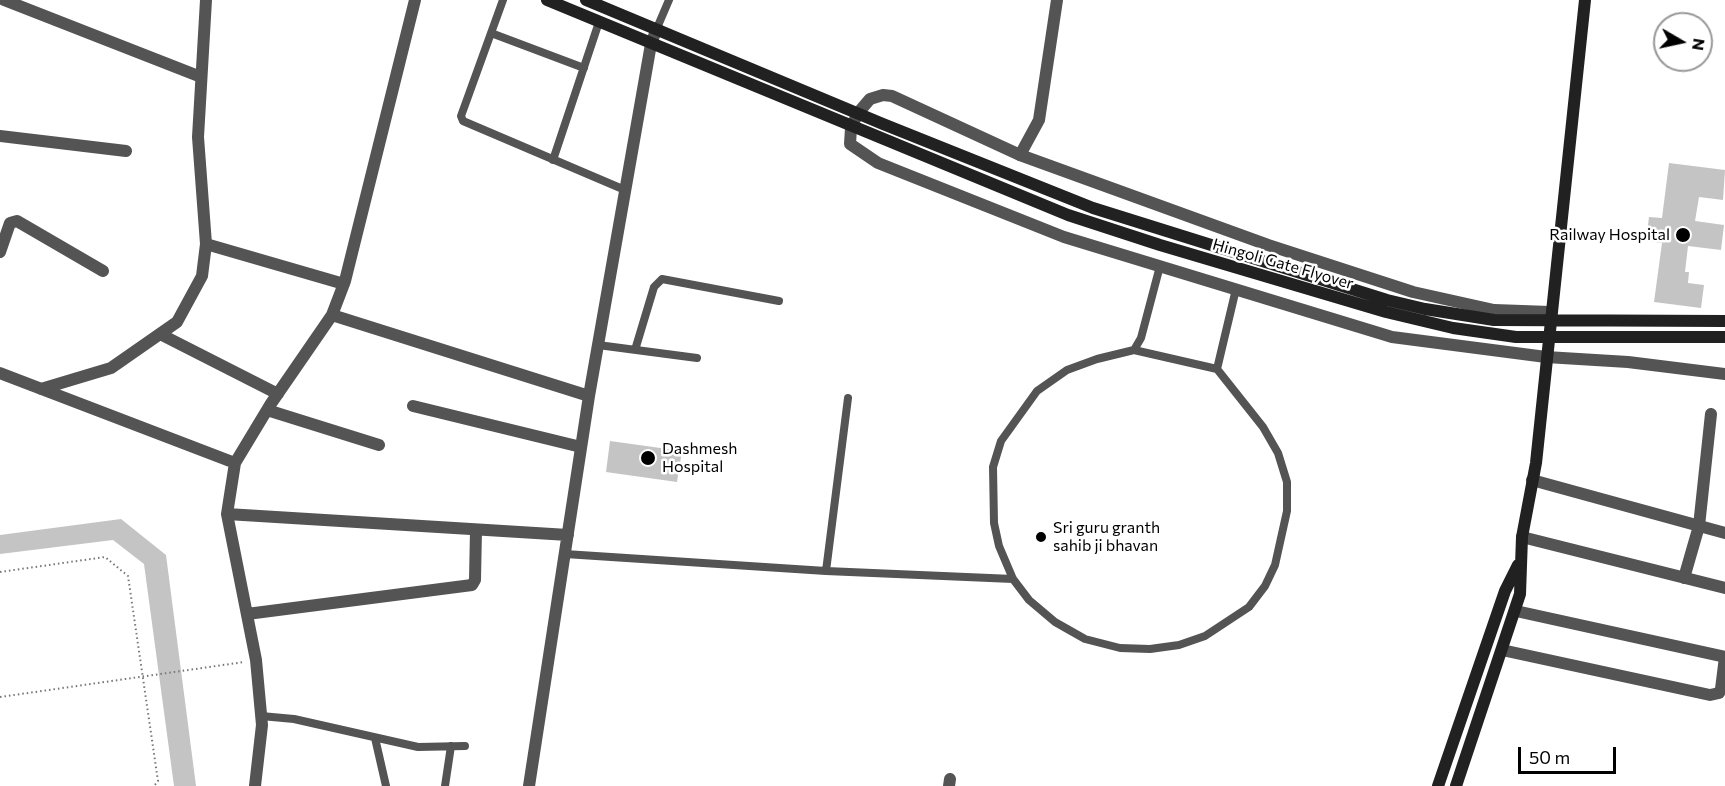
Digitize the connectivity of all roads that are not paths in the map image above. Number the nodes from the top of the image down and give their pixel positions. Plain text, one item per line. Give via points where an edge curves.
1 (4, 0) edge
2 (206, 0) edge
3 (415, 0) edge
4 (502, 0) edge
5 (547, 0) edge
6 (586, 0) edge
7 (669, 0) edge
8 (1057, 0) edge
9 (1585, 0) edge
10 (599, 22) junction
11 (657, 28) junction
12 (491, 33) junction
13 (651, 44) junction
14 (584, 69) junction
15 (201, 77) junction
16 (858, 113) junction
17 (851, 128) junction
18 (0, 136) edge
19 (126, 151) dead end
20 (1020, 155) junction
21 (553, 160) junction
22 (625, 190) junction
23 (206, 244) junction
24 (0, 252) edge
25 (1160, 266) junction
26 (103, 271) dead end
27 (344, 284) junction
28 (1236, 289) junction
29 (779, 301) dead end
30 (1550, 312) junction
31 (332, 315) junction
32 (1725, 321) edge
33 (160, 334) junction
34 (1725, 337) edge
35 (598, 345) junction
36 (635, 350) junction
37 (1134, 350) junction
38 (1545, 357) junction
39 (697, 358) dead end
40 (1217, 369) junction
41 (0, 373) edge
42 (1725, 374) edge
43 (41, 389) junction
44 (278, 394) junction
45 (589, 396) junction
46 (848, 398) dead end
47 (413, 406) dead end
48 (267, 410) junction
49 (1711, 414) dead end
50 (379, 445) dead end
51 (581, 447) junction
52 (235, 463) junction
53 (1532, 480) junction
54 (227, 514) junction
55 (1699, 526) junction
56 (476, 530) junction
57 (1725, 533) edge
58 (568, 535) junction
59 (1522, 537) junction
60 (565, 554) junction
61 (1519, 561) junction
62 (826, 571) junction
63 (1684, 578) junction
64 (1013, 579) junction
65 (1725, 588) edge
66 (1516, 611) junction
67 (247, 614) junction
68 (1503, 650) junction
69 (1725, 657) edge
70 (261, 716) junction
71 (375, 738) junction
72 (451, 746) junction
73 (465, 746) dead end
74 (255, 786) edge
75 (386, 786) edge
76 (445, 786) edge
77 (529, 786) edge
78 (1438, 786) edge
79 (1456, 786) edge

1 - 15 street
2 - 15 street
3 - 27 street
4 - 12 lane
5 - 10 main road, Hingoli Gate Flyover
6 - 11 main road, Hingoli Gate Flyover
7 - 11 lane
8 - 20 street via 1039,120
9 - 30 main road
10 - 13 main road, Hingoli Gate Flyover
10 - 14 lane
11 - 13 street
11 - 16 main road, Hingoli Gate Flyover
12 - 14 lane
12 - 21 lane via 462,119
13 - 17 main road, Hingoli Gate Flyover
13 - 22 street
14 - 21 lane
15 - 23 street via 198,137
16 - 17 street
16 - 20 street via 876,96 892,96
16 - 32 main road, Hingoli Gate Flyover via 1093,207 1387,300 1472,318
17 - 25 street via 850,144 878,163 1064,237
17 - 34 main road, Hingoli Gate Flyover via 1068,215 1386,312 1453,328 1516,337
18 - 19 street
20 - 30 street via 1268,245 1413,292 1494,310
21 - 22 lane
22 - 35 street
23 - 27 street
23 - 33 street via 202,276 177,322
24 - 26 street via 10,223 17,221
25 - 28 street
25 - 37 lane via 1141,338
27 - 31 street
28 - 38 street via 1392,337
28 - 40 lane
29 - 36 lane via 662,279 654,287
30 - 38 main road
31 - 44 street
31 - 45 street
33 - 43 street via 111,368
33 - 44 street
35 - 36 lane
35 - 45 street
36 - 39 lane
37 - 40 lane
37 - 64 lane via 1067,370 1038,391 1001,441 993,467 994,523
38 - 42 street
38 - 53 main road
40 - 64 lane via 1263,427 1278,453 1287,482 1287,511 1275,565 1249,607 1205,636 1179,645 1120,648 1085,639 1054,622
41 - 43 street
43 - 52 street
44 - 48 street
45 - 51 street
46 - 62 lane
47 - 51 street
48 - 50 street
48 - 52 street
49 - 55 street
51 - 58 street
52 - 54 street
53 - 55 street
53 - 59 main road
54 - 56 street
54 - 67 street
55 - 57 street
55 - 63 street
56 - 58 street
56 - 67 street via 472,585
58 - 60 street
59 - 61 main road
59 - 63 street
60 - 62 lane
60 - 77 street
61 - 66 main road
61 - 78 main road via 1505,591
62 - 64 lane
63 - 65 street
66 - 68 main road
66 - 69 street
67 - 70 street
68 - 69 street via 1710,695 1721,689
68 - 79 main road
70 - 71 lane via 294,719
70 - 74 street
71 - 72 lane via 418,747
71 - 75 lane
72 - 73 lane
72 - 76 lane

